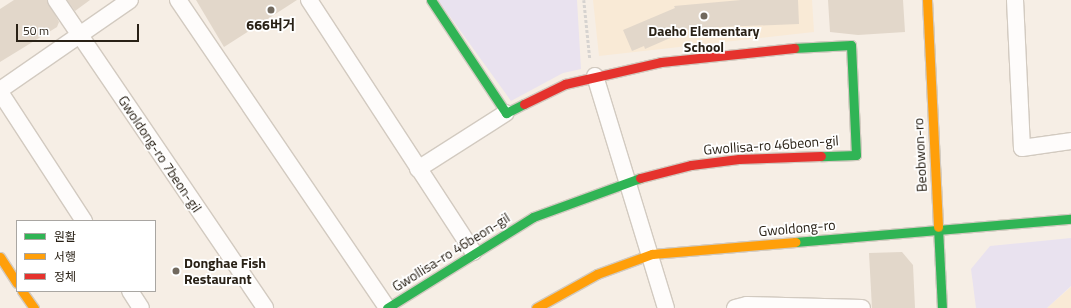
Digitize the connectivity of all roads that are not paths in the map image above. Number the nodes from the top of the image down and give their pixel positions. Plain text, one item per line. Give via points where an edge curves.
1 (56, 0) edge
2 (130, 0) edge
3 (178, 0) edge
4 (432, 0) edge
5 (926, 0) edge
6 (1015, 0) edge
7 (314, 2) edge
8 (80, 35) junction
9 (595, 76) junction
10 (0, 91) edge
11 (506, 113) junction
12 (1071, 141) edge
13 (418, 169) junction
14 (627, 181) junction
15 (1071, 219) edge
16 (83, 220) edge
17 (938, 230) junction
18 (473, 252) junction
19 (652, 254) junction
20 (0, 257) edge
21 (16, 281) edge
22 (23, 292) edge
23 (131, 292) edge
24 (743, 307) edge
25 (34, 308) edge
26 (141, 308) edge
27 (265, 308) edge
28 (387, 308) edge
29 (536, 308) edge
30 (666, 308) edge
31 (862, 308) edge
32 (942, 308) edge

1 - 8 street, Gwoldong-ro 7beon-gil
2 - 8 street
3 - 28 street
4 - 11 street
5 - 17 street, Beobwon-ro
6 - 12 street via 1022,148
7 - 13 street
8 - 10 street
8 - 27 street, Gwoldong-ro 7beon-gil
9 - 11 street, Gwollisa-ro 46beon-gil via 565,84
9 - 14 street
9 - 14 street, Gwollisa-ro 46beon-gil via 661,62 820,45 851,45 856,155 739,159 691,165
10 - 16 street
11 - 13 street
13 - 18 street
14 - 18 street, Gwollisa-ro 46beon-gil via 533,217
14 - 19 street
15 - 17 street, Gwoldong-ro
17 - 19 street, Gwoldong-ro
17 - 32 street, Beobwon-ro
18 - 28 street, Gwollisa-ro 46beon-gil
19 - 29 street, Gwoldong-ro via 597,274
19 - 30 street
20 - 21 street
22 - 25 street
23 - 26 street
24 - 31 street

